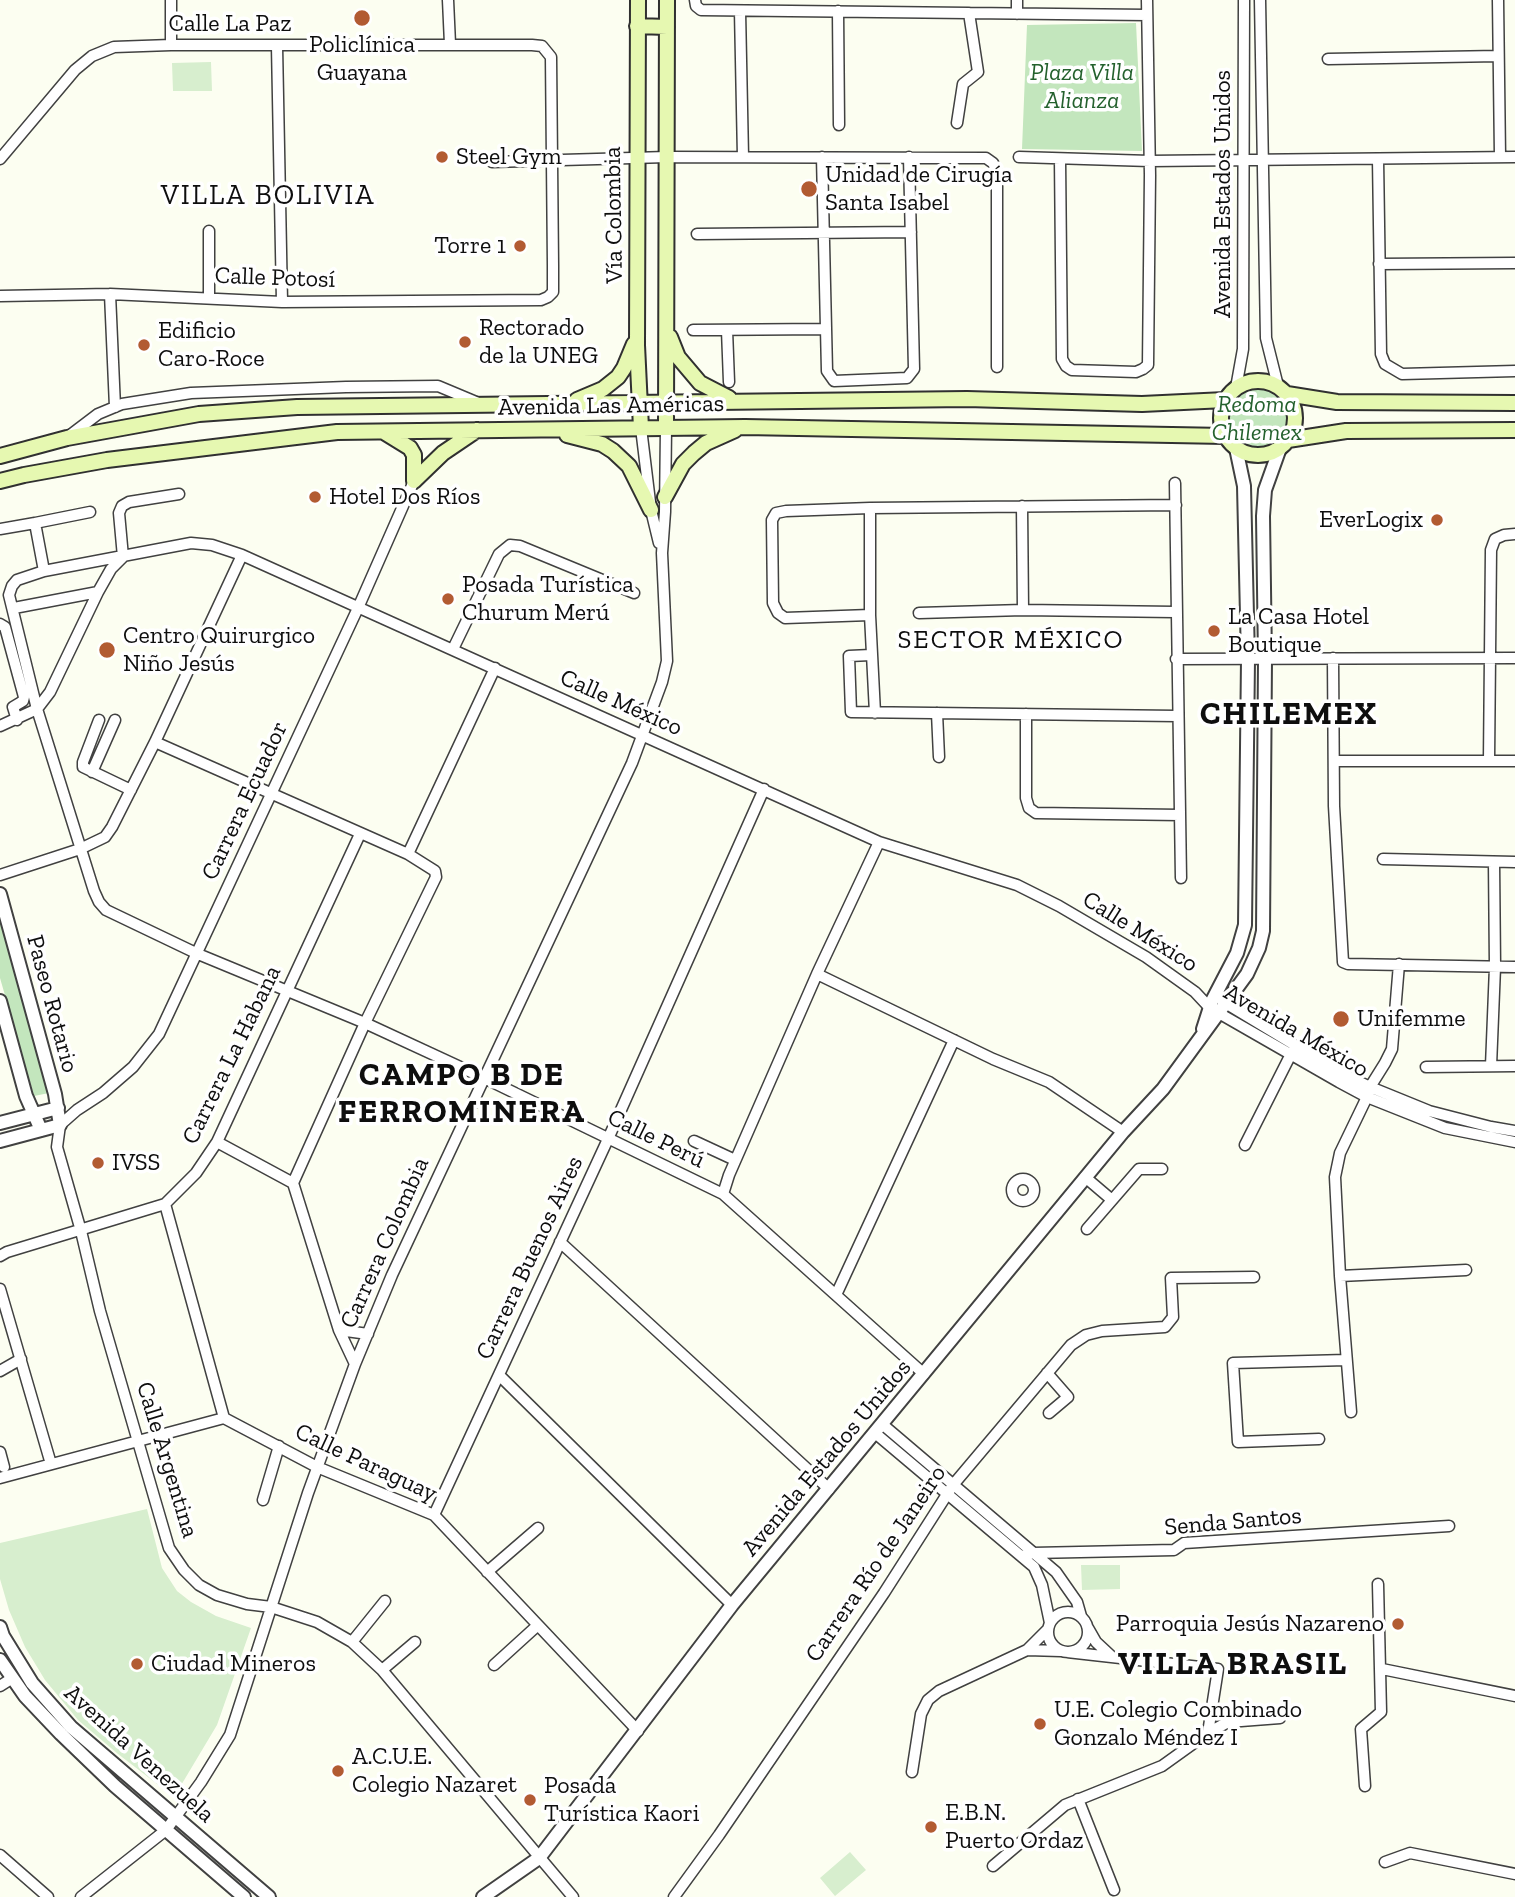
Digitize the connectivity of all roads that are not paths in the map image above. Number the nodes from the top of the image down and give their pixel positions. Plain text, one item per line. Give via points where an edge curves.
1 (171, 0) edge
2 (449, 0) edge
3 (638, 0) edge
4 (667, 0) edge
5 (1017, 0) edge
6 (1147, 0) edge
7 (1244, 0) edge
8 (1260, 0) edge
9 (1498, 0) edge
10 (911, 1) edge
11 (698, 5) edge
12 (740, 11) junction
13 (838, 12) junction
14 (911, 12) junction
15 (969, 13) junction
16 (1017, 14) junction
17 (1147, 15) junction
18 (637, 26) junction
19 (667, 27) junction
20 (450, 44) junction
21 (171, 45) junction
22 (277, 46) junction
23 (1498, 56) junction
24 (1328, 59) dead end
25 (957, 123) dead end
26 (839, 125) dead end
27 (1500, 156) junction
28 (636, 157) junction
29 (667, 157) junction
30 (743, 157) junction
31 (822, 157) junction
32 (909, 157) junction
33 (1019, 157) dead end
34 (1515, 157) edge
35 (0, 159) edge
36 (1060, 159) junction
37 (1378, 159) junction
38 (552, 160) junction
39 (1262, 160) junction
40 (1150, 161) junction
41 (1245, 161) junction
42 (492, 162) dead end
43 (209, 230) dead end
44 (911, 232) junction
45 (823, 233) junction
46 (696, 234) dead end
47 (1515, 263) edge
48 (1379, 264) junction
49 (110, 294) junction
50 (0, 296) edge
51 (209, 298) junction
52 (282, 302) junction
53 (667, 321) junction
54 (693, 330) dead end
55 (727, 330) junction
56 (826, 330) junction
57 (637, 336) junction
58 (998, 367) dead end
59 (1515, 371) edge
60 (729, 382) dead end
61 (1236, 388) junction
62 (1282, 390) junction
63 (1225, 400) junction
64 (666, 402) junction
65 (740, 402) junction
66 (1515, 403) edge
67 (481, 404) junction
68 (559, 404) junction
69 (639, 404) junction
70 (115, 407) junction
71 (745, 427) junction
72 (641, 428) junction
73 (666, 428) junction
74 (549, 429) junction
75 (379, 430) junction
76 (477, 430) junction
77 (1515, 430) edge
78 (1226, 436) junction
79 (66, 438) junction
80 (1284, 444) junction
81 (1236, 448) junction
82 (0, 456) edge
83 (0, 481) edge
84 (414, 481) junction
85 (1175, 483) dead end
86 (179, 494) dead end
87 (665, 497) junction
88 (1176, 505) junction
89 (1022, 506) junction
90 (870, 508) junction
91 (651, 510) junction
92 (90, 512) dead end
93 (35, 523) junction
94 (0, 528) edge
95 (1515, 534) edge
96 (662, 553) junction
97 (242, 555) junction
98 (122, 557) junction
99 (44, 571) junction
100 (98, 592) junction
101 (634, 593) dead end
102 (14, 608) junction
103 (358, 608) junction
104 (1023, 610) junction
105 (1175, 612) junction
106 (919, 613) dead end
107 (870, 615) junction
108 (0, 624) edge
109 (453, 649) junction
110 (872, 655) junction
111 (1489, 658) junction
112 (1515, 658) edge
113 (1176, 659) junction
114 (1248, 659) junction
115 (1265, 659) junction
116 (1333, 659) junction
117 (495, 668) junction
118 (37, 709) junction
119 (875, 713) junction
120 (937, 713) junction
121 (1026, 714) junction
122 (1177, 716) junction
123 (17, 720) junction
124 (99, 720) dead end
125 (115, 720) dead end
126 (0, 726) edge
127 (642, 736) junction
128 (155, 742) junction
129 (939, 757) dead end
130 (1334, 761) junction
131 (1489, 761) junction
132 (1515, 761) edge
133 (92, 772) junction
134 (764, 789) junction
135 (131, 790) junction
136 (272, 793) junction
137 (1180, 815) junction
138 (360, 834) junction
139 (879, 842) junction
140 (80, 849) junction
141 (408, 854) junction
142 (1383, 859) dead end
143 (1494, 862) junction
144 (1515, 862) edge
145 (0, 875) edge
146 (1181, 878) dead end
147 (0, 894) edge
148 (198, 954) junction
149 (1399, 964) junction
150 (1495, 967) junction
151 (1515, 967) edge
152 (817, 974) junction
153 (288, 990) junction
154 (1195, 992) joint
155 (0, 1001) edge
156 (1218, 1005) junction
157 (365, 1023) junction
158 (954, 1040) junction
159 (1293, 1051) junction
160 (1490, 1066) junction
161 (1515, 1066) edge
162 (1426, 1067) dead end
163 (484, 1078) junction
164 (1369, 1092) junction
165 (58, 1108) junction
166 (77, 1110) junction
167 (33, 1114) junction
168 (0, 1123) edge
169 (60, 1125) junction
170 (41, 1130) junction
171 (1515, 1131) edge
172 (1123, 1132) junction
173 (608, 1139) junction
174 (694, 1140) dead end
175 (0, 1141) edge
176 (217, 1142) junction
177 (1515, 1142) edge
178 (1245, 1145) dead end
179 (57, 1147) junction
180 (735, 1160) junction
181 (1162, 1170) dead end
182 (1086, 1177) junction
183 (293, 1183) junction
184 (723, 1194) junction
185 (1112, 1200) junction
186 (165, 1205) junction
187 (1087, 1229) dead end
188 (81, 1231) junction
189 (560, 1242) junction
190 (0, 1256) edge
191 (1466, 1270) dead end
192 (1340, 1276) junction
193 (1254, 1277) dead end
194 (0, 1289) edge
195 (836, 1295) junction
196 (339, 1330) junction
197 (368, 1334) junction
198 (21, 1359) junction
199 (1346, 1360) junction
200 (355, 1364) junction
201 (0, 1371) edge
202 (1046, 1373) junction
203 (924, 1374) junction
204 (499, 1375) junction
205 (1351, 1412) dead end
206 (1049, 1413) dead end
207 (224, 1418) junction
208 (878, 1428) junction
209 (138, 1439) junction
210 (1319, 1439) dead end
211 (279, 1446) junction
212 (0, 1452) edge
213 (51, 1464) junction
214 (4, 1467) dead end
215 (317, 1467) junction
216 (0, 1478) edge
217 (829, 1489) junction
218 (950, 1490) junction
219 (263, 1500) dead end
220 (434, 1515) junction
221 (1449, 1526) dead end
222 (538, 1528) dead end
223 (1032, 1553) junction
224 (1021, 1556) junction
225 (487, 1572) junction
226 (1378, 1584) dead end
227 (385, 1601) dead end
228 (732, 1605) junction
229 (271, 1607) junction
230 (1081, 1616) junction
231 (538, 1625) junction
232 (0, 1626) edge
233 (1049, 1626) junction
234 (1088, 1628) junction
235 (352, 1642) junction
236 (415, 1642) dead end
237 (1027, 1650) junction
238 (1064, 1651) junction
239 (1112, 1656) junction
240 (0, 1660) edge
241 (494, 1665) dead end
242 (1382, 1668) junction
243 (382, 1670) junction
244 (6, 1682) edge
245 (1515, 1695) edge
246 (1280, 1718) dead end
247 (638, 1731) junction
248 (1208, 1733) junction
249 (912, 1772) dead end
250 (1366, 1786) dead end
251 (1078, 1800) junction
252 (176, 1816) junction
253 (166, 1830) junction
254 (0, 1854) edge
255 (539, 1858) junction
256 (1385, 1861) dead end
257 (993, 1866) dead end
258 (1515, 1874) edge
259 (1114, 1890) dead end
260 (48, 1897) edge
261 (81, 1897) edge
262 (244, 1897) edge
263 (268, 1897) edge
264 (483, 1897) edge
265 (573, 1897) edge
266 (674, 1897) edge

1 - 21 street
2 - 20 street
3 - 18 main road, Vía Colombia
4 - 19 main road
5 - 16 street
6 - 17 street
7 - 41 street, Avenida Estados Unidos
8 - 39 street, Avenida Estados Unidos
9 - 23 street
10 - 14 street
11 - 12 street
12 - 13 street
12 - 30 street
13 - 14 street
13 - 26 street
14 - 15 street
15 - 16 street
15 - 25 street via 978,72 962,84
16 - 17 street
17 - 40 street
18 - 19 main road
18 - 28 main road, Vía Colombia
19 - 29 main road
20 - 22 street, Calle La Paz
20 - 38 street, Calle La Paz via 532,45 548,51
21 - 22 street, Calle La Paz
21 - 35 street, Calle La Paz via 114,47 92,56
22 - 52 street
23 - 24 street
23 - 27 street
27 - 34 street
27 - 37 street
28 - 29 street
28 - 38 street
28 - 57 main road, Vía Colombia
29 - 30 street
29 - 53 main road
30 - 31 street
31 - 32 street
31 - 45 street
32 - 44 street
32 - 58 street via 993,163
33 - 36 street
36 - 40 street
36 - 40 street via 1062,359 1072,370 1136,372 1148,365
37 - 39 street
37 - 48 street
38 - 42 street
38 - 52 street, Calle Potosí via 553,292 548,297
39 - 41 street
39 - 62 street, Avenida Estados Unidos via 1266,338
40 - 41 street
41 - 61 street, Avenida Estados Unidos via 1243,349
43 - 51 street
44 - 45 street
44 - 56 street via 912,375 834,381 829,376
45 - 46 street
45 - 56 street
47 - 48 street
48 - 59 street via 1385,364 1402,374
49 - 50 street, Calle Potosí
49 - 51 street, Calle Potosí
49 - 70 street
51 - 52 street, Calle Potosí
53 - 64 main road
53 - 65 main road via 678,357 699,383
54 - 55 street
55 - 56 street
55 - 60 street
57 - 68 main road via 624,368 603,389
57 - 69 main road, Vía Colombia
61 - 62 main road via 1255,381
61 - 63 main road
62 - 66 main road via 1337,402
62 - 80 main road via 1295,417 1294,429
63 - 65 main road, Avenida Las Américas via 1142,404 967,399
63 - 78 main road via 1221,424
64 - 65 main road, Avenida Las Américas
64 - 69 main road, Avenida Las Américas
64 - 73 main road
67 - 68 main road, Avenida Las Américas
67 - 70 street, Avenida Las Américas via 438,386 191,394
67 - 79 main road, Avenida Las Américas via 297,407 200,414
68 - 69 main road, Avenida Las Américas
69 - 72 main road, Vía Colombia
70 - 79 street, Avenida Las Américas
71 - 73 main road, Avenida Las Américas
71 - 78 main road, Avenida Las Américas
71 - 87 main road via 725,433 694,453
72 - 73 main road, Avenida Las Américas
72 - 74 main road, Avenida Las Américas
72 - 91 street, Carrera Colombia
73 - 87 street, Carrera Colombia
74 - 76 main road, Avenida Las Américas
74 - 91 main road via 613,451 629,466
75 - 76 main road, Avenida Las Américas
75 - 83 main road, Avenida Las Américas via 232,443
75 - 84 main road via 410,448 416,464
76 - 84 main road via 443,453
77 - 80 main road via 1346,431
78 - 81 main road
79 - 82 main road, Avenida Las Américas
80 - 81 main road via 1269,454
80 - 115 street, Avenida Estados Unidos via 1265,490
81 - 114 street, Avenida Estados Unidos via 1244,486
84 - 103 street, Carrera Ecuador
85 - 88 street
86 - 98 street via 122,506
87 - 96 street, Carrera Colombia
88 - 89 street
88 - 105 street
89 - 90 street
89 - 104 street
90 - 107 street
90 - 107 street via 786,511 776,513 772,520 773,603 785,618
91 - 96 street, Carrera Colombia
92 - 93 street
93 - 94 street
93 - 99 street
95 - 111 street via 1495,539 1491,550
96 - 127 street, Carrera Colombia via 667,661
97 - 98 street, Calle México via 191,543
97 - 103 street, Calle México
97 - 128 street
98 - 99 street, Calle México
98 - 100 street
99 - 102 street, Calle México via 12,586 9,595
100 - 102 street
100 - 118 street via 50,692
101 - 109 street via 520,545 510,545 499,554
102 - 118 street
103 - 109 street, Calle México
103 - 136 street, Carrera Ecuador
104 - 105 street
104 - 106 street
105 - 113 street
107 - 110 street
108 - 123 street via 5,627 24,697 13,707
109 - 117 street, Calle México
110 - 119 street
110 - 119 street via 849,656 851,712
111 - 112 street
111 - 116 street
111 - 131 street
113 - 114 street
113 - 122 street
114 - 115 street
114 - 156 street, Avenida Estados Unidos via 1245,926
115 - 116 street
115 - 156 street, Avenida Estados Unidos via 1264,931 1247,974
116 - 130 street
117 - 127 street, Calle México
117 - 141 street
118 - 123 street
118 - 140 street
119 - 120 street
120 - 121 street
120 - 129 street
121 - 122 street
121 - 137 street via 1026,798 1036,813
122 - 137 street
123 - 126 street
124 - 133 street via 83,762
125 - 133 street
127 - 134 street, Calle México
127 - 163 street, Carrera Colombia
128 - 135 street
128 - 136 street
130 - 131 street
130 - 149 street via 1343,962
131 - 132 street
133 - 135 street
134 - 139 street, Calle México
134 - 173 street, Carrera Buenos Aires
135 - 140 street via 105,837
136 - 138 street
136 - 148 street, Carrera Ecuador
137 - 146 street
138 - 141 street
138 - 153 street, Carrera La Habana
139 - 152 street
139 - 154 street, Calle México via 1017,886 1146,957
140 - 145 street
140 - 148 street, Calle Perú via 106,910
141 - 157 street via 435,871 436,877
142 - 143 street
143 - 144 street
143 - 150 street
147 - 165 street, Paseo Rotario
148 - 153 street, Calle Perú
148 - 166 street, Carrera Ecuador via 159,1034 133,1067
149 - 150 street
149 - 164 street via 1392,1049
150 - 151 street
150 - 160 street
152 - 158 street
152 - 180 street
153 - 157 street, Calle Perú
153 - 176 street, Carrera La Habana
154 - 156 street, Avenida México
155 - 167 street, Paseo Rotario
156 - 159 street, Avenida México
156 - 172 street, Avenida Estados Unidos via 1200,1040
157 - 163 street, Calle Perú
157 - 183 street
158 - 172 street via 1049,1082
158 - 195 street
159 - 164 street, Avenida México
159 - 178 street
160 - 161 street
160 - 162 street
163 - 173 street, Calle Perú
163 - 197 street, Carrera Colombia
164 - 171 street, Avenida México
164 - 177 street, Avenida México via 1445,1128
164 - 192 street via 1340,1153 1335,1177
165 - 166 street
165 - 167 street
165 - 169 street, Paseo Rotario
166 - 169 street, Carrera Ecuador
167 - 168 street
167 - 170 street, Paseo Rotario
169 - 170 street
169 - 179 street, Calle Argentina
170 - 175 street
170 - 179 street, Calle Argentina
172 - 182 street, Avenida Estados Unidos
173 - 184 street, Calle Perú
173 - 189 street, Carrera Buenos Aires
174 - 180 street
176 - 183 street
176 - 186 street, Carrera La Habana via 196,1173
179 - 188 street, Calle Argentina
180 - 184 street
181 - 185 street via 1139,1170
182 - 185 street
182 - 203 street, Avenida Estados Unidos
183 - 196 street
184 - 195 street, Calle Perú
185 - 187 street
186 - 188 street, Carrera La Habana
186 - 207 street
188 - 190 street, Carrera La Habana
188 - 209 street, Calle Argentina
189 - 204 street, Carrera Buenos Aires
189 - 217 street
191 - 192 street
192 - 199 street
193 - 202 street, Carrera Río de Janeiro via 1171,1278 1173,1317 1165,1327 1086,1335
194 - 198 street
195 - 203 street, Calle Perú
196 - 197 street
196 - 200 street
197 - 200 street, Carrera Colombia
198 - 201 street
198 - 213 street
199 - 205 street
199 - 210 street via 1233,1363 1238,1442
200 - 215 street, Carrera Colombia
202 - 206 street via 1068,1397
202 - 218 street, Carrera Río de Janeiro
203 - 208 street, Avenida Estados Unidos
204 - 220 street, Carrera Buenos Aires
204 - 228 street
207 - 209 street
207 - 211 street, Calle Paraguay
208 - 217 street, Avenida Estados Unidos
208 - 218 street
209 - 213 street
209 - 229 street, Calle Argentina via 169,1548 184,1570 217,1595
211 - 215 street, Calle Paraguay
211 - 219 street
212 - 214 street
213 - 216 street
215 - 220 street, Calle Paraguay
215 - 229 street, Carrera Colombia
217 - 228 street, Avenida Estados Unidos
218 - 223 street
218 - 224 street
218 - 266 street, Carrera Río de Janeiro
220 - 225 street, Calle Paraguay
221 - 223 street, Senda Santos via 1184,1543 1174,1550
222 - 225 street
223 - 224 street, Senda Santos
223 - 230 street via 1056,1572
224 - 233 street via 1034,1567 1042,1585
225 - 231 street, Calle Paraguay
226 - 242 street
227 - 235 street
228 - 247 street, Avenida Estados Unidos
229 - 235 street, Calle Argentina via 317,1622
229 - 252 street, Carrera Colombia via 230,1734
230 - 233 street via 1064,1612
230 - 234 street
231 - 241 street
231 - 247 street, Calle Paraguay
232 - 252 street, Avenida Venezuela via 32,1684 71,1727
233 - 237 street
233 - 238 street via 1051,1642
234 - 238 street via 1086,1642 1074,1651
234 - 239 street
235 - 243 street, Calle Argentina
236 - 243 street
237 - 238 street
237 - 249 street via 928,1700 921,1714
238 - 239 street
239 - 248 street via 1219,1669
240 - 244 street, Avenida Venezuela
242 - 245 street
242 - 250 street via 1381,1712 1361,1729
243 - 255 street, Calle Argentina
244 - 253 street, Avenida Venezuela
246 - 248 street via 1228,1722
247 - 255 street, Avenida Estados Unidos
248 - 251 street via 1162,1766
251 - 257 street via 1065,1805
251 - 259 street
252 - 253 street, Carrera Colombia
252 - 263 street, Avenida Venezuela
253 - 261 street, Carrera Colombia
253 - 262 street, Avenida Venezuela
254 - 260 street
255 - 264 street, Avenida Estados Unidos
255 - 265 street, Calle Argentina
256 - 258 street via 1410,1853

